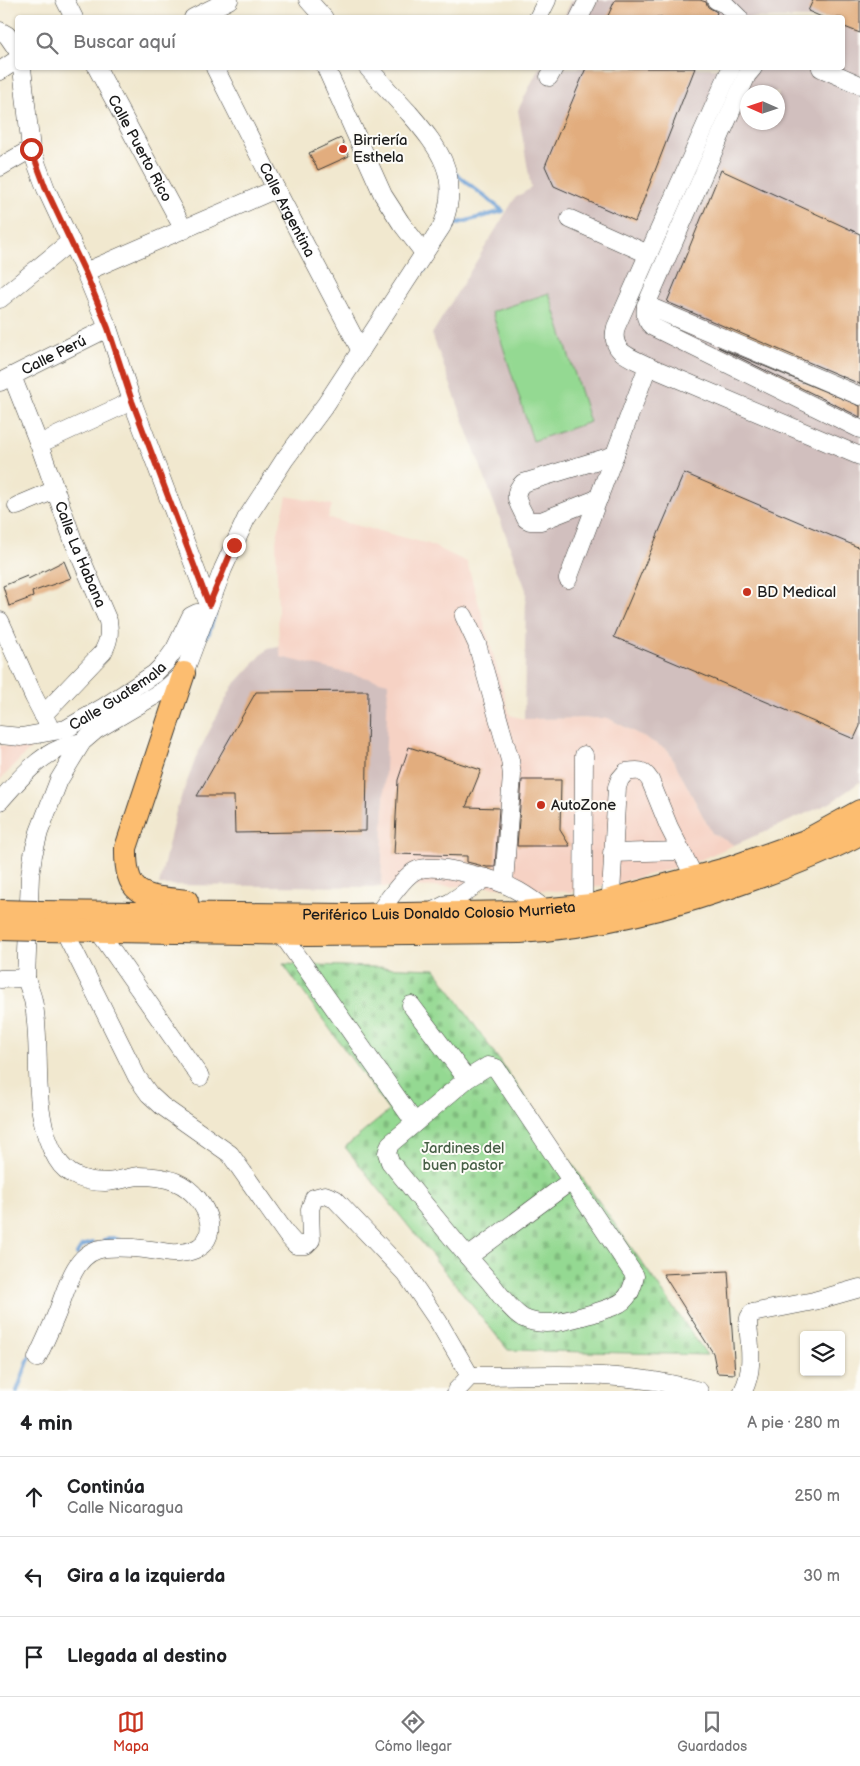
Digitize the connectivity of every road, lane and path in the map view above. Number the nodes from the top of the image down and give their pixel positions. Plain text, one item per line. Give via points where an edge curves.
1 (228, 0) edge
2 (306, 0) edge
3 (548, 0) edge
4 (588, 0) edge
5 (716, 0) edge
6 (199, 15) edge
7 (308, 15) edge
8 (321, 15) edge
9 (540, 15) edge
10 (580, 15) edge
11 (736, 15) edge
12 (0, 31) edge
13 (15, 46) edge
14 (15, 62) edge
15 (22, 70) edge
16 (98, 70) edge
17 (216, 70) edge
18 (327, 70) edge
19 (370, 70) edge
20 (730, 70) edge
21 (751, 70) edge
22 (826, 70) edge
23 (0, 71) edge
24 (860, 84) edge
25 (31, 149) junction
26 (0, 168) edge
27 (276, 189) junction
28 (570, 220) dead end
29 (184, 230) junction
30 (71, 242) junction
31 (424, 253) junction
32 (648, 254) junction
33 (85, 272) junction
34 (0, 299) edge
35 (646, 305) junction
36 (108, 328) junction
37 (360, 351) junction
38 (648, 366) junction
39 (6, 379) edge
40 (860, 396) edge
41 (132, 401) junction
42 (860, 429) edge
43 (39, 444) junction
44 (615, 455) junction
45 (860, 456) edge
46 (55, 490) junction
47 (599, 498) junction
48 (17, 506) dead end
49 (568, 579) dead end
50 (207, 609) junction
51 (464, 616) dead end
52 (0, 621) edge
53 (184, 673) junction
54 (44, 715) junction
55 (52, 732) junction
56 (0, 735) edge
57 (82, 742) junction
58 (584, 755) dead end
59 (0, 801) edge
60 (857, 820) edge
61 (681, 851) junction
62 (612, 853) junction
63 (486, 878) junction
64 (504, 883) junction
65 (699, 887) junction
66 (610, 910) junction
67 (0, 911) edge
68 (87, 912) junction
69 (292, 914) junction
70 (378, 914) junction
71 (427, 914) junction
72 (583, 916) junction
73 (550, 920) junction
74 (49, 921) junction
75 (0, 929) edge
76 (98, 931) junction
77 (282, 934) junction
78 (366, 934) junction
79 (26, 978) junction
80 (0, 979) edge
81 (411, 1005) dead end
82 (200, 1077) dead end
83 (467, 1080) junction
84 (415, 1122) junction
85 (572, 1180) junction
86 (468, 1257) junction
87 (860, 1288) edge
88 (37, 1358) dead end
89 (470, 1376) junction
90 (456, 1391) edge
91 (699, 1391) edge
92 (743, 1391) edge

1 - 6 street
2 - 7 street
2 - 8 street
3 - 9 street
4 - 10 street
5 - 11 street
12 - 13 street via 7,34
14 - 23 street
15 - 25 street
16 - 29 street, Calle Puerto Rico
17 - 27 street, Calle Argentina
18 - 31 street via 383,195
19 - 31 street via 430,137 447,169 450,191 447,215
20 - 32 street
21 - 35 street
22 - 24 street
25 - 26 street
25 - 30 street
27 - 29 street
27 - 37 street, Calle Argentina
28 - 32 street
29 - 33 street
30 - 33 street
30 - 34 street
31 - 37 street
32 - 38 street via 614,334 618,349
33 - 36 street
35 - 40 street
35 - 42 street via 645,316 653,327
36 - 39 street, Calle Perú
36 - 41 street
37 - 50 street via 246,519
38 - 44 street
38 - 45 street
39 - 43 street, Calle La Habana
41 - 43 street
41 - 50 street
43 - 46 street, Calle La Habana
44 - 47 street
44 - 47 street via 524,482 516,493 526,519 535,522
46 - 48 street
46 - 54 street, Calle La Habana via 110,631 103,652
47 - 49 street
50 - 53 street
50 - 55 street, Calle Guatemala via 191,616 175,649 154,674 66,729
51 - 64 street via 477,644 510,760 512,775
52 - 54 street
53 - 57 street via 164,690 96,730
53 - 69 main road via 126,848 127,873 131,882 149,896
54 - 55 street
55 - 56 street, Calle Guatemala via 21,737
57 - 59 street via 46,756
57 - 79 street via 59,780 33,855
58 - 72 street
60 - 65 main road, Periférico Luis Donaldo Colosio Murrieta via 729,868
61 - 62 street
61 - 62 street via 650,780 646,773 639,771 626,772 617,787
61 - 65 street
62 - 66 street
63 - 64 street
63 - 70 street via 436,868 418,869 403,882
63 - 71 street
64 - 73 street via 525,894
65 - 66 main road, Periférico Luis Donaldo Colosio Murrieta
66 - 72 main road, Periférico Luis Donaldo Colosio Murrieta
67 - 74 main road, Periférico Luis Donaldo Colosio Murrieta, bridge
68 - 69 main road, Periférico Luis Donaldo Colosio Murrieta
68 - 74 main road, Periférico Luis Donaldo Colosio Murrieta
68 - 76 street
69 - 70 main road, Periférico Luis Donaldo Colosio Murrieta
70 - 71 main road, Periférico Luis Donaldo Colosio Murrieta
70 - 78 street
71 - 73 main road, Periférico Luis Donaldo Colosio Murrieta
72 - 73 main road, Periférico Luis Donaldo Colosio Murrieta
73 - 78 main road, Periférico Luis Donaldo Colosio Murrieta
74 - 75 main road, Periférico Luis Donaldo Colosio Murrieta, bridge
74 - 76 main road, Periférico Luis Donaldo Colosio Murrieta
74 - 89 street via 149,1094 230,1154 296,1245 306,1245 311,1240 310,1209 314,1198 325,1195 335,1198 406,1274
76 - 77 main road, Periférico Luis Donaldo Colosio Murrieta
76 - 82 street
77 - 78 main road, Periférico Luis Donaldo Colosio Murrieta
77 - 84 street
79 - 80 street
79 - 88 street via 33,1000 41,1112 47,1142 58,1161 67,1171 84,1180 106,1182 138,1176 160,1177 177,1183 191,1191 202,1206 210,1229 206,1242 193,1251 176,1254 122,1248 93,1251 81,1260 72,1275
81 - 83 street
83 - 84 street
83 - 85 street via 484,1068 496,1068
84 - 86 street via 390,1144 388,1157
85 - 86 street
85 - 86 street via 635,1276 633,1290 620,1304 568,1320 535,1322 511,1306
87 - 92 street via 752,1313 748,1318 750,1372
89 - 90 street
89 - 91 street via 602,1376 646,1379

